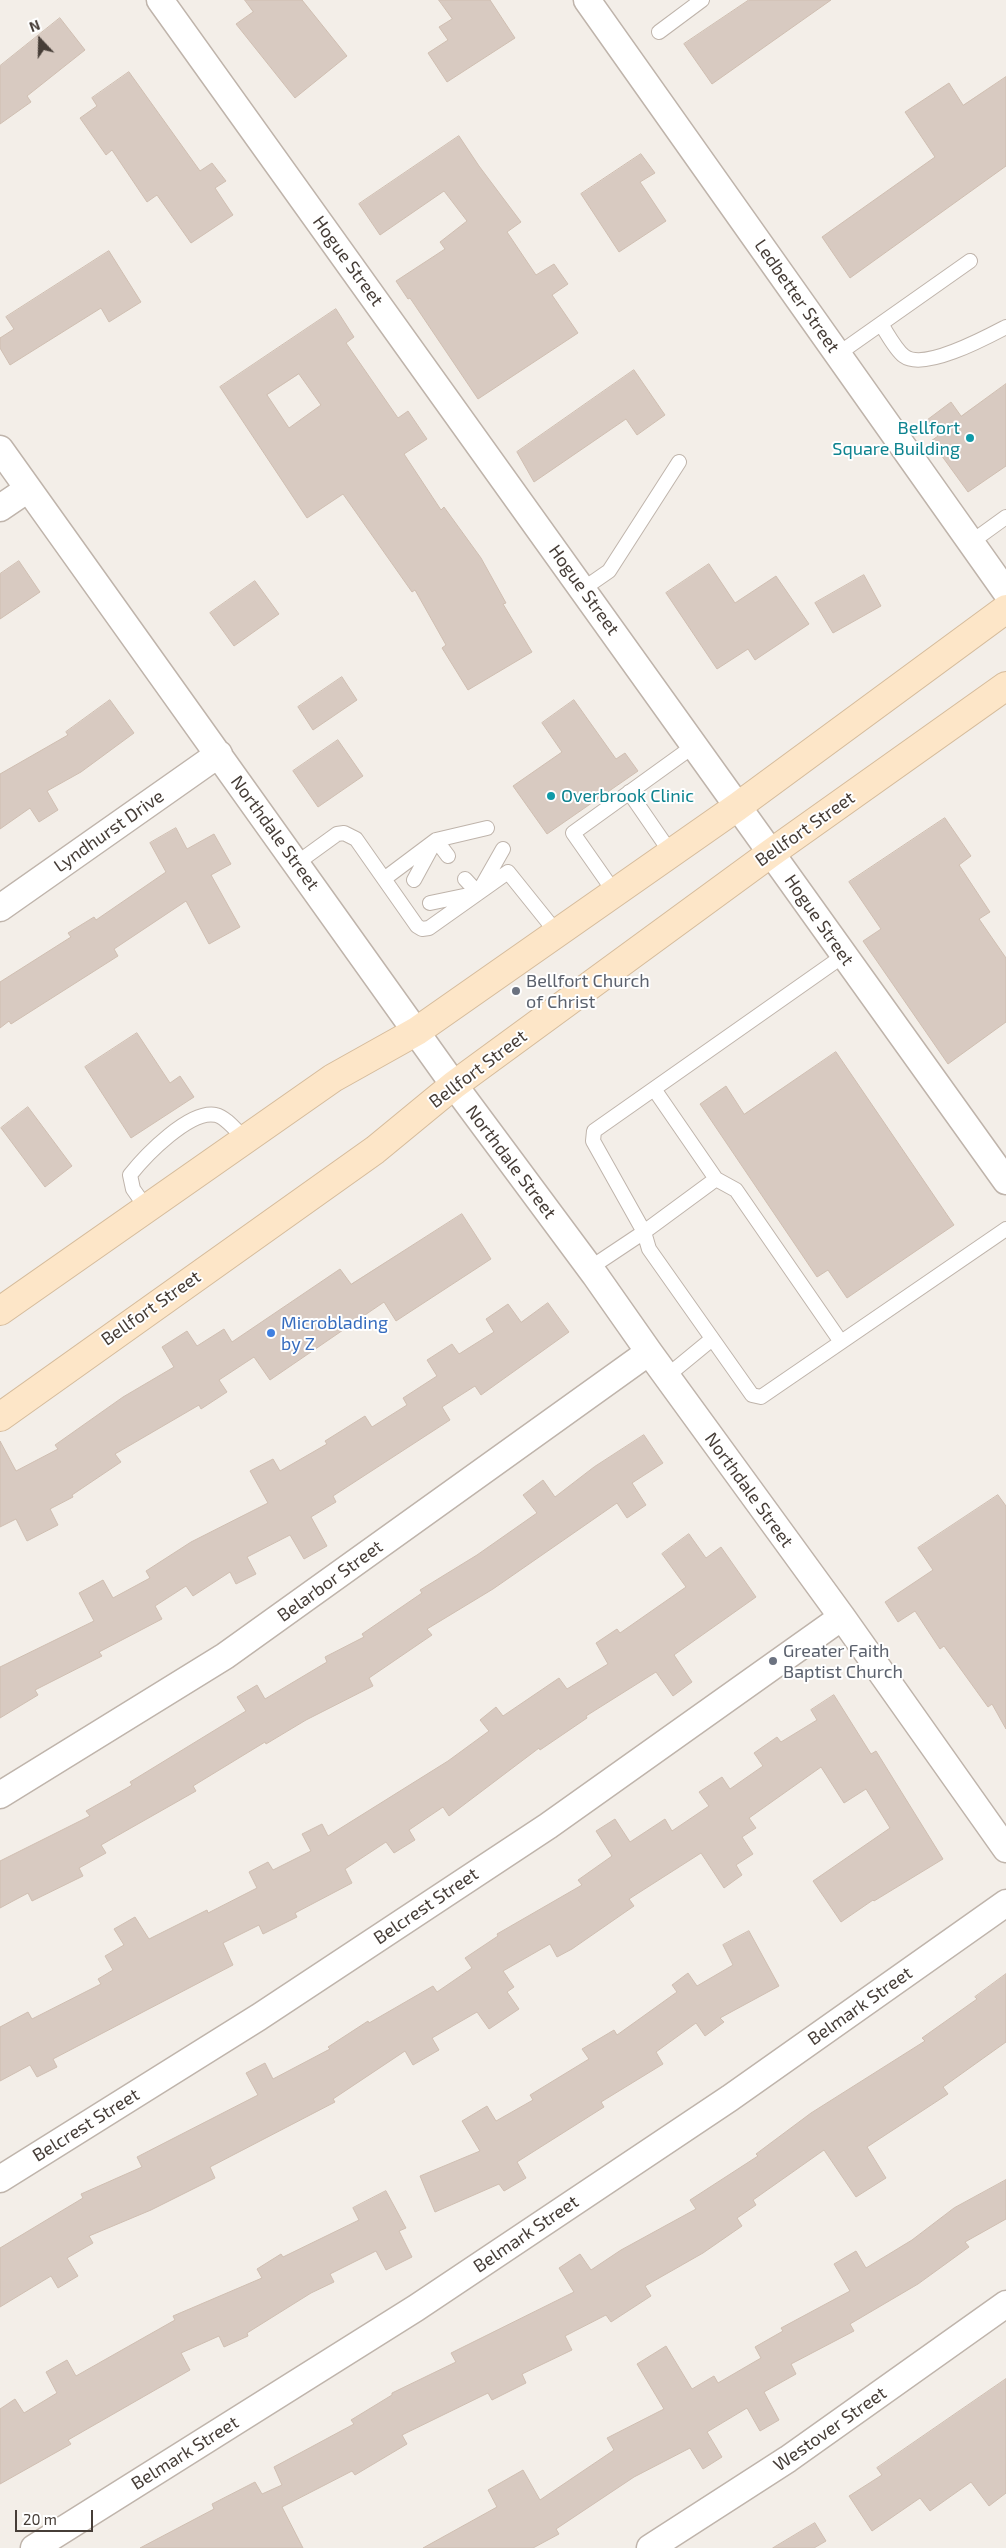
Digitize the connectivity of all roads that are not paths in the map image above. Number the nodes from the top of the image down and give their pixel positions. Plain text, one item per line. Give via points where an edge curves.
1 (160, 0) edge
2 (587, 0) edge
3 (702, 0) edge
4 (659, 32) dead end
5 (970, 261) dead end
6 (881, 324) junction
7 (1006, 327) edge
8 (838, 354) junction
9 (0, 449) edge
10 (679, 462) dead end
11 (28, 489) junction
12 (0, 508) edge
13 (1006, 517) edge
14 (970, 543) junction
15 (583, 589) junction
16 (1006, 592) edge
17 (1006, 609) edge
18 (1006, 686) edge
19 (695, 745) junction
20 (219, 754) junction
21 (629, 792) junction
22 (737, 807) junction
23 (488, 828) dead end
24 (436, 840) junction
25 (471, 840) dead end
26 (503, 849) dead end
27 (671, 853) junction
28 (771, 853) junction
29 (448, 856) dead end
30 (487, 862) dead end
31 (297, 863) junction
32 (430, 868) dead end
33 (384, 879) junction
34 (465, 879) dead end
35 (414, 880) dead end
36 (446, 890) dead end
37 (478, 893) junction
38 (615, 893) junction
39 (430, 904) dead end
40 (0, 908) edge
41 (557, 934) junction
42 (843, 956) junction
43 (418, 1031) junction
44 (454, 1085) junction
45 (654, 1089) junction
46 (246, 1140) junction
47 (716, 1179) junction
48 (1006, 1181) edge
49 (147, 1209) junction
50 (1006, 1229) edge
51 (644, 1232) junction
52 (590, 1268) junction
53 (0, 1311) edge
54 (712, 1339) junction
55 (842, 1342) junction
56 (649, 1352) junction
57 (667, 1376) junction
58 (0, 1417) edge
59 (842, 1617) junction
60 (0, 1795) edge
61 (1006, 1850) edge
62 (1006, 1903) edge
63 (0, 2179) edge
64 (1006, 2304) edge
65 (34, 2548) edge
66 (650, 2548) edge

1 - 15 street, Hogue Street
2 - 8 street, Ledbetter Street
3 - 4 lane
5 - 6 lane
6 - 7 lane via 904,356 914,359 955,351
6 - 8 lane
8 - 14 street, Ledbetter Street
9 - 11 street, Northdale Street
10 - 15 lane via 609,571
11 - 12 street
11 - 20 street, Northdale Street
13 - 14 lane
14 - 16 street, Ledbetter Street
15 - 19 street, Hogue Street
17 - 22 main road
18 - 28 main road, Bellfort Street
19 - 21 lane
19 - 22 street, Hogue Street
20 - 31 street, Northdale Street
20 - 40 street, Lyndhurst Drive
21 - 27 lane
21 - 38 lane via 572,833
22 - 27 main road
22 - 28 street, Hogue Street
23 - 24 lane
24 - 25 lane
24 - 29 lane
24 - 32 lane
24 - 33 lane
24 - 35 lane
26 - 37 lane
27 - 38 main road
28 - 42 street, Hogue Street
28 - 44 main road, Bellfort Street
30 - 37 lane
31 - 33 lane via 337,834 344,833 356,838
31 - 43 street, Northdale Street
33 - 37 lane via 422,930
34 - 37 lane
36 - 37 lane
37 - 39 lane
37 - 41 lane via 508,872
38 - 41 main road
41 - 43 main road
42 - 45 lane
42 - 48 street, Hogue Street
43 - 44 street, Northdale Street
43 - 46 main road via 333,1078
44 - 52 street, Northdale Street
44 - 58 main road, Bellfort Street via 374,1150
45 - 47 lane
45 - 51 lane via 594,1132 593,1141
46 - 49 main road
46 - 49 lane via 218,1115 204,1114 179,1129 146,1155 130,1175 133,1189
47 - 51 lane
47 - 55 lane via 736,1190
49 - 53 main road
50 - 55 lane
51 - 52 lane
51 - 54 lane via 649,1249
52 - 56 street, Northdale Street
54 - 55 lane via 752,1395 761,1397
54 - 57 lane
56 - 57 street, Northdale Street
56 - 60 street, Belarbor Street via 225,1656
57 - 59 street, Northdale Street
59 - 61 street, Northdale Street
59 - 63 street, Belcrest Street via 548,1826 259,2017
62 - 65 street, Belmark Street via 730,2098 416,2308
64 - 66 street, Westover Street via 788,2459

